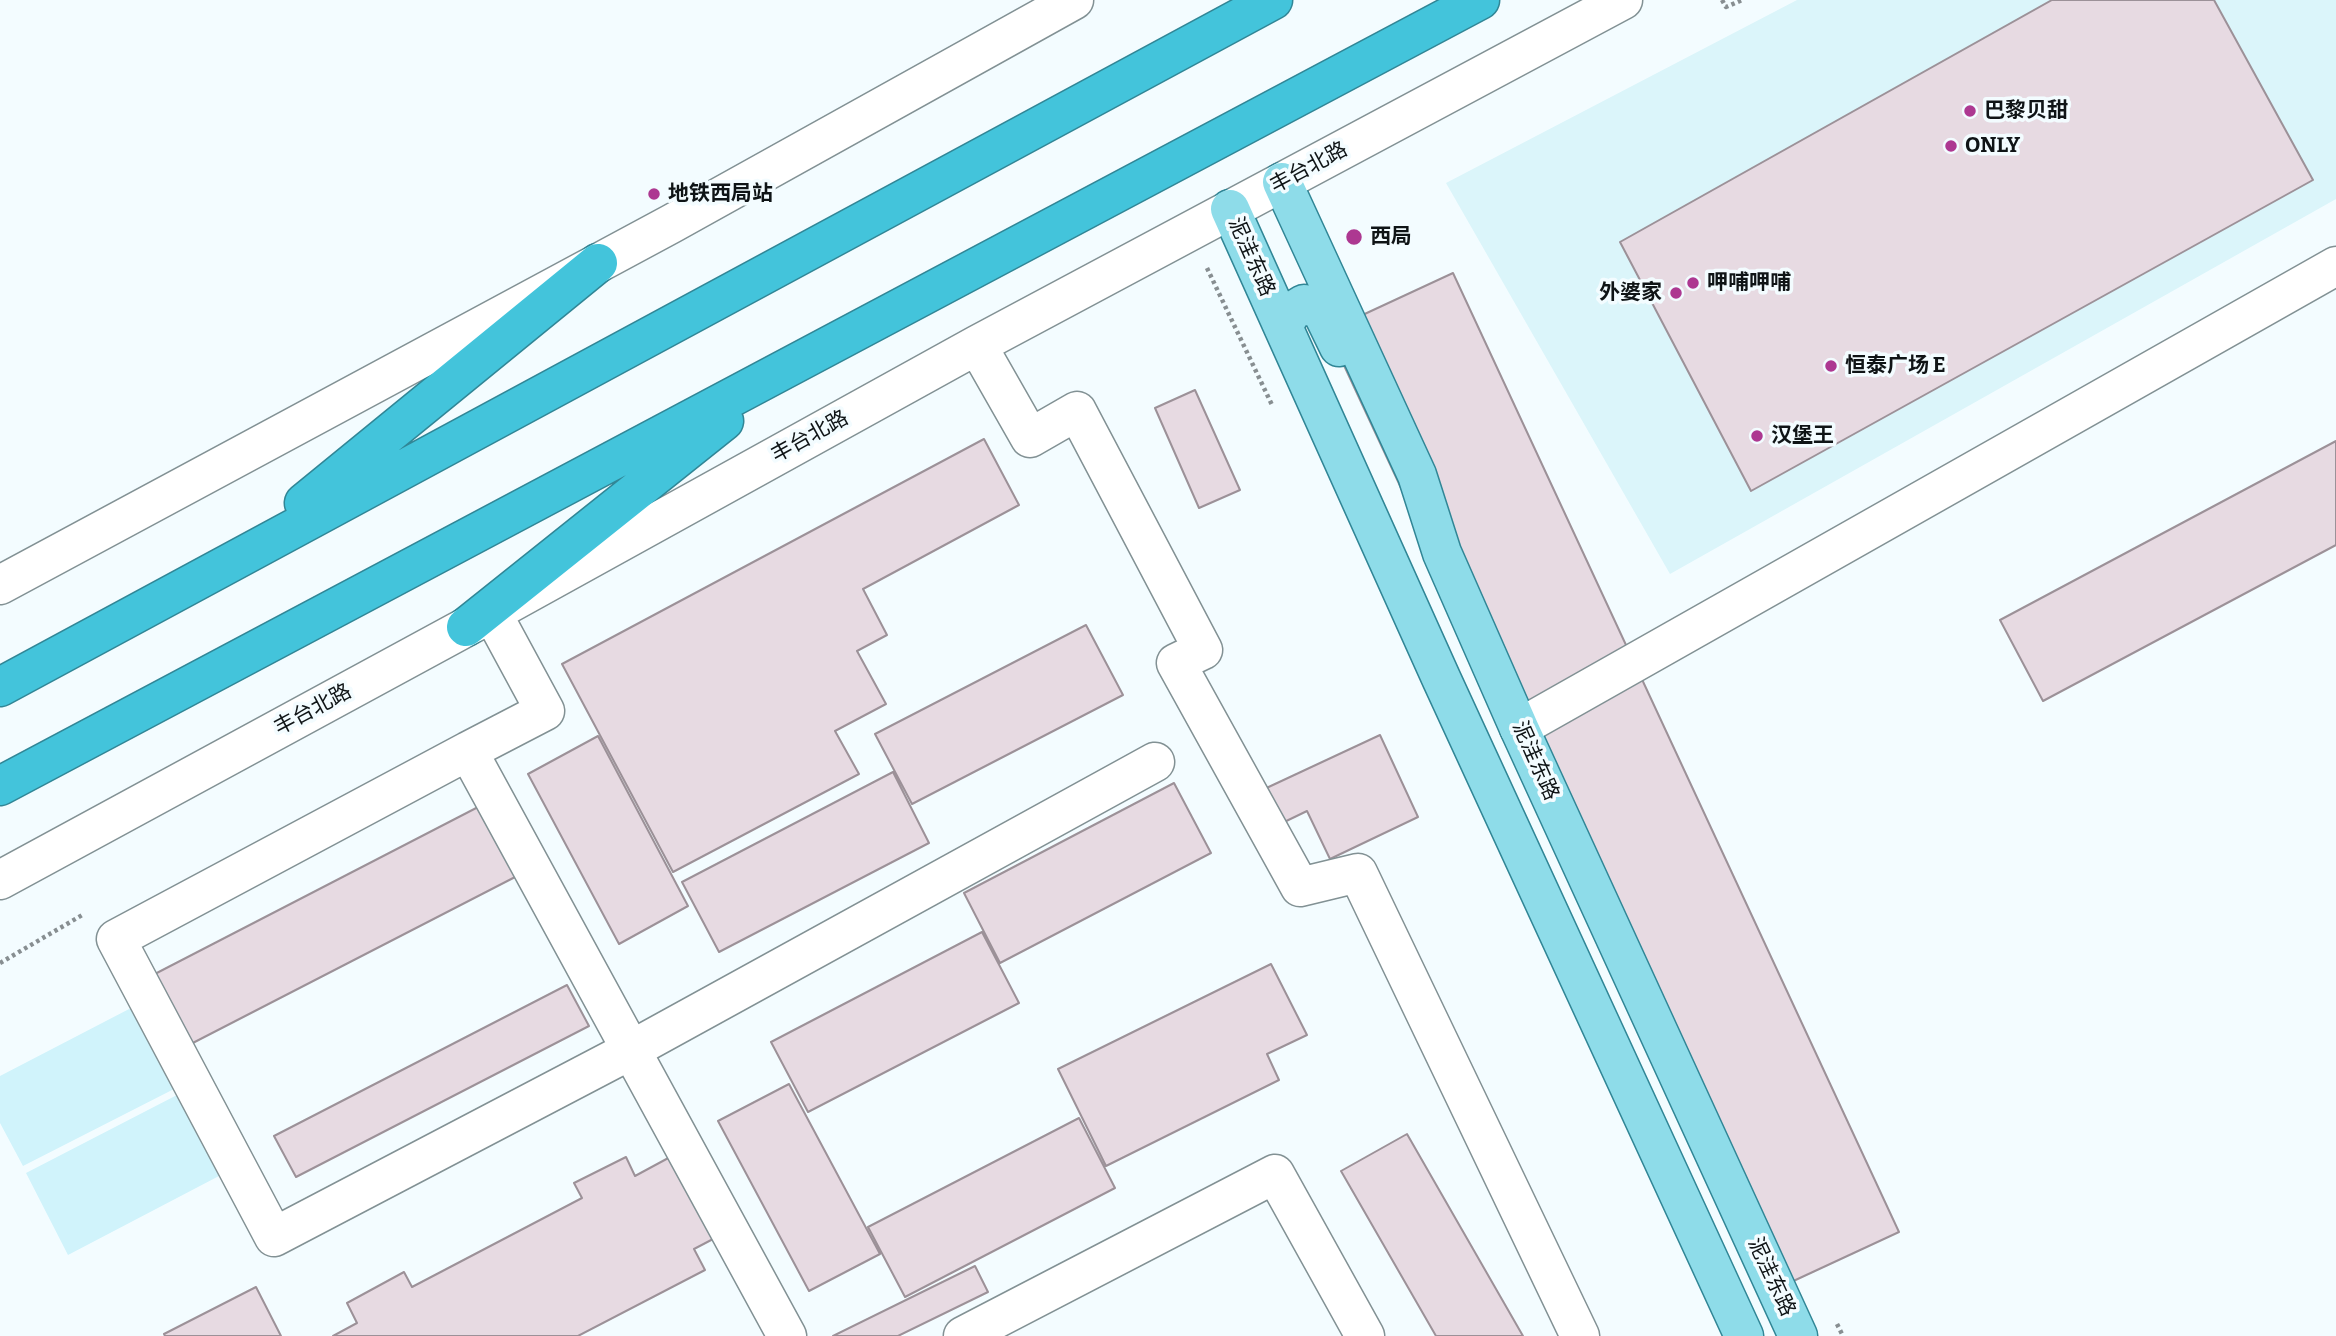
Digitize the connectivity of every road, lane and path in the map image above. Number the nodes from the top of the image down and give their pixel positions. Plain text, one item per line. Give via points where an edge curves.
1 (1273, 0) edge
2 (1480, 0) edge
3 (1623, 0) edge
4 (1722, 0) edge
5 (1742, 0) edge
6 (1061, 4) edge
7 (1282, 182) junction
8 (1230, 209) junction
9 (598, 263) junction
10 (2336, 266) edge
11 (1283, 327) junction
12 (977, 345) junction
13 (796, 363) junction
14 (1442, 553) junction
15 (233, 559) junction
16 (0, 585) edge
17 (479, 620) junction
18 (0, 687) edge
19 (1520, 728) junction
20 (468, 751) junction
21 (1155, 762) dead end
22 (0, 786) edge
23 (0, 880) edge
24 (85, 913) dead end
25 (0, 962) edge
26 (631, 1050) junction
27 (787, 1336) edge
28 (962, 1336) edge
29 (1365, 1336) edge
30 (1580, 1336) edge
31 (1744, 1336) edge
32 (1798, 1336) edge

1 - 15 highway
2 - 13 highway
3 - 7 street, 丰台北路
4 - 5 path via 1726,8
6 - 9 street
7 - 8 street, 丰台北路
7 - 14 main road, 泥洼东路 via 1417,475
8 - 11 main road, 泥洼东路
8 - 12 street, 丰台北路
9 - 15 highway
9 - 16 street
10 - 19 street
11 - 14 main road via 1291,312 1304,304 1321,310 1401,479
11 - 31 main road, 泥洼东路
12 - 17 street, 丰台北路
12 - 30 street via 1030,438 1077,411 1203,650 1176,663 1300,887 1359,873
13 - 17 highway
13 - 22 highway
14 - 19 main road, 泥洼东路
15 - 18 highway
17 - 20 street via 545,711
17 - 23 street, 丰台北路
19 - 32 main road, 泥洼东路
20 - 26 street
20 - 26 street via 116,939 274,1237
21 - 26 street
24 - 25 path
26 - 27 street
28 - 29 street via 1275,1174

